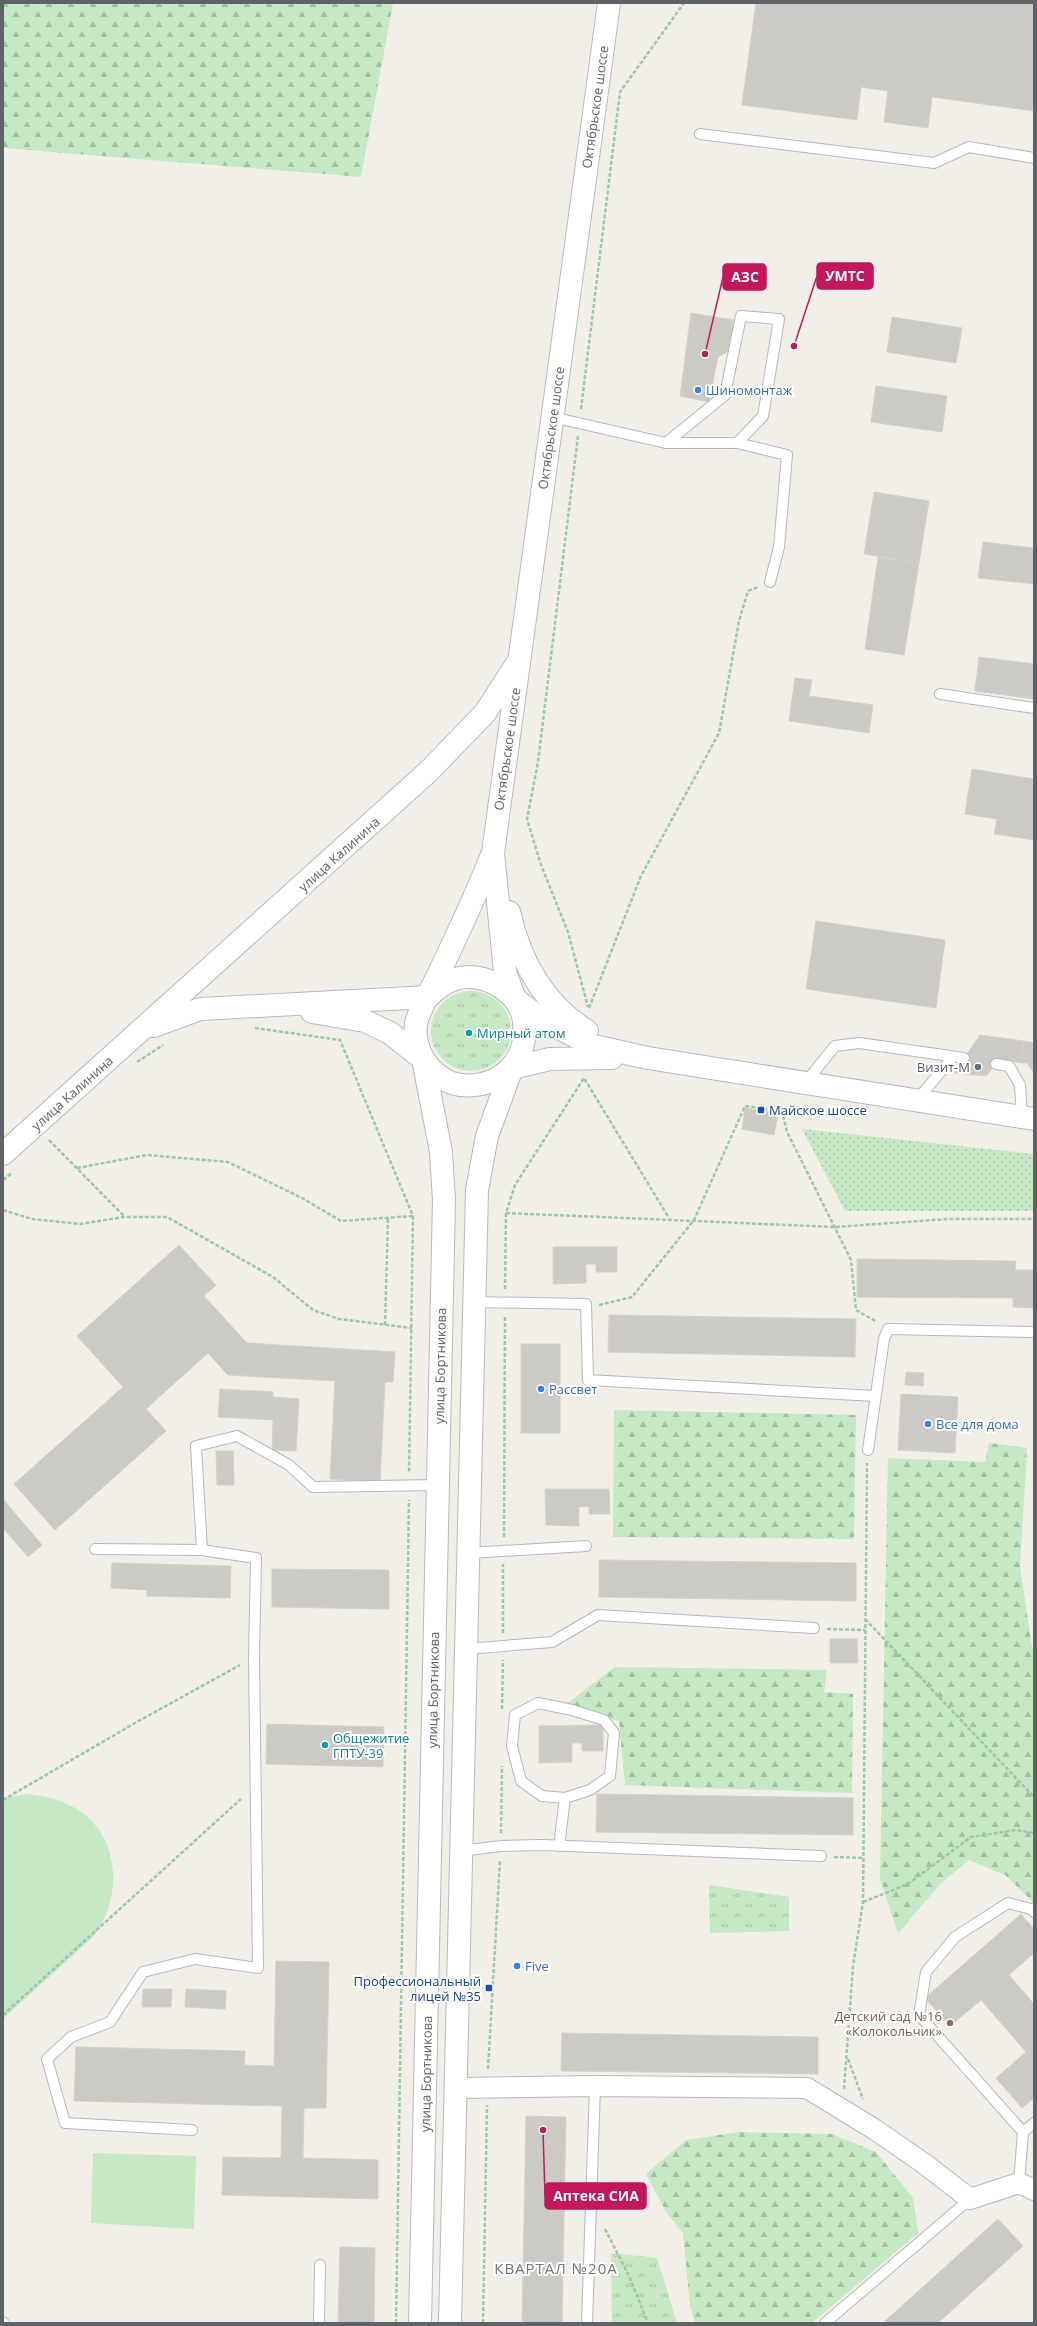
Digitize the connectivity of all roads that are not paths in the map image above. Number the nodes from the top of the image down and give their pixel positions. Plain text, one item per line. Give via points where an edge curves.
1 (609, 3) edge
2 (700, 134) dead end
3 (1034, 158) edge
4 (552, 417) junction
5 (666, 443) junction
6 (737, 443) junction
7 (770, 582) road end
8 (519, 661) junction
9 (940, 694) dead end
10 (1034, 708) edge
11 (493, 853) junction
12 (428, 997) junction
13 (514, 999) junction
14 (272, 1006) junction
15 (142, 1031) junction
16 (953, 1057) junction
17 (648, 1058) junction
18 (964, 1058) dead end
19 (423, 1059) junction
20 (996, 1064) dead end
21 (512, 1068) junction
22 (806, 1082) junction
23 (917, 1100) junction
24 (1028, 1118) edge
25 (9, 1162) edge
26 (475, 1302) junction
27 (1034, 1332) edge
28 (875, 1396) junction
29 (868, 1450) road end
30 (438, 1485) junction
31 (586, 1546) dead end
32 (95, 1549) dead end
33 (202, 1550) junction
34 (469, 1553) junction
35 (814, 1628) road end
36 (466, 1649) junction
37 (565, 1798) junction
38 (559, 1846) junction
39 (461, 1852) junction
40 (821, 1856) road end
41 (1034, 1912) edge
42 (595, 2086) junction
43 (425, 2088) junction
44 (456, 2088) junction
45 (1034, 2123) edge
46 (192, 2130) dead end
47 (1024, 2132) junction
48 (1027, 2186) edge
49 (970, 2199) junction
50 (320, 2266) dead end
51 (319, 2323) edge
52 (420, 2323) edge
53 (450, 2323) edge
54 (587, 2323) edge
55 (825, 2323) edge

1 - 4 main road, Октябрьское шоссе
2 - 3 lane via 934,163 969,147
4 - 5 lane
4 - 8 main road, Октябрьское шоссе
5 - 6 lane
5 - 6 lane via 724,395 741,316 779,319 763,416
6 - 7 lane via 787,455 779,547
8 - 11 main road, Октябрьское шоссе
8 - 15 main road, улица Калинина via 485,713 429,772
9 - 10 lane
11 - 12 main road, Октябрьское шоссе via 477,894
11 - 13 main road, Октябрьское шоссе via 505,972
11 - 17 main road via 514,935 538,984 573,1022 618,1050
12 - 13 main road via 440,986 456,978 478,977 498,984
12 - 14 main road, улица Калинина
12 - 19 main road via 416,1021 416,1039
13 - 17 main road via 541,1019 594,1046
13 - 21 main road via 524,1020 524,1044
14 - 15 main road, улица Калинина via 200,1009
14 - 19 main road, улица Калинина via 365,1021 390,1033
15 - 25 main road, улица Калинина
16 - 18 lane
16 - 22 lane via 859,1043 835,1046
16 - 23 lane
17 - 21 main road via 550,1059
17 - 22 main road
19 - 21 main road via 437,1075 455,1085 474,1087 494,1082
19 - 30 main road, улица Бортникова via 441,1152 444,1200
20 - 24 lane via 1008,1066 1020,1085
21 - 26 main road via 487,1136 478,1190
22 - 23 main road
23 - 24 main road
26 - 28 lane via 586,1304 588,1380
26 - 34 main road
27 - 28 lane via 888,1328
28 - 29 lane
30 - 33 lane via 313,1486 289,1465 237,1436 196,1446
30 - 43 main road, улица Бортникова
31 - 34 lane
32 - 33 lane
33 - 46 lane via 256,1558 254,1657 258,1968 195,1959 143,1972 110,2022 71,2037 47,2059 65,2123
34 - 36 main road
35 - 36 lane via 598,1615 552,1642
36 - 39 main road
37 - 37 lane via 590,1790 610,1776 614,1733 604,1720 538,1703 515,1714 512,1746 521,1780 542,1796
37 - 38 lane
38 - 39 lane via 501,1846
38 - 40 lane
39 - 44 main road
41 - 47 lane via 1008,1903 954,1937 926,1972 919,2015
42 - 44 street
42 - 49 street via 807,2088 904,2150
42 - 54 lane
43 - 44 main road
43 - 52 main road, улица Бортникова
44 - 53 main road
45 - 47 lane
47 - 48 lane
48 - 49 street
49 - 55 lane
50 - 51 lane

